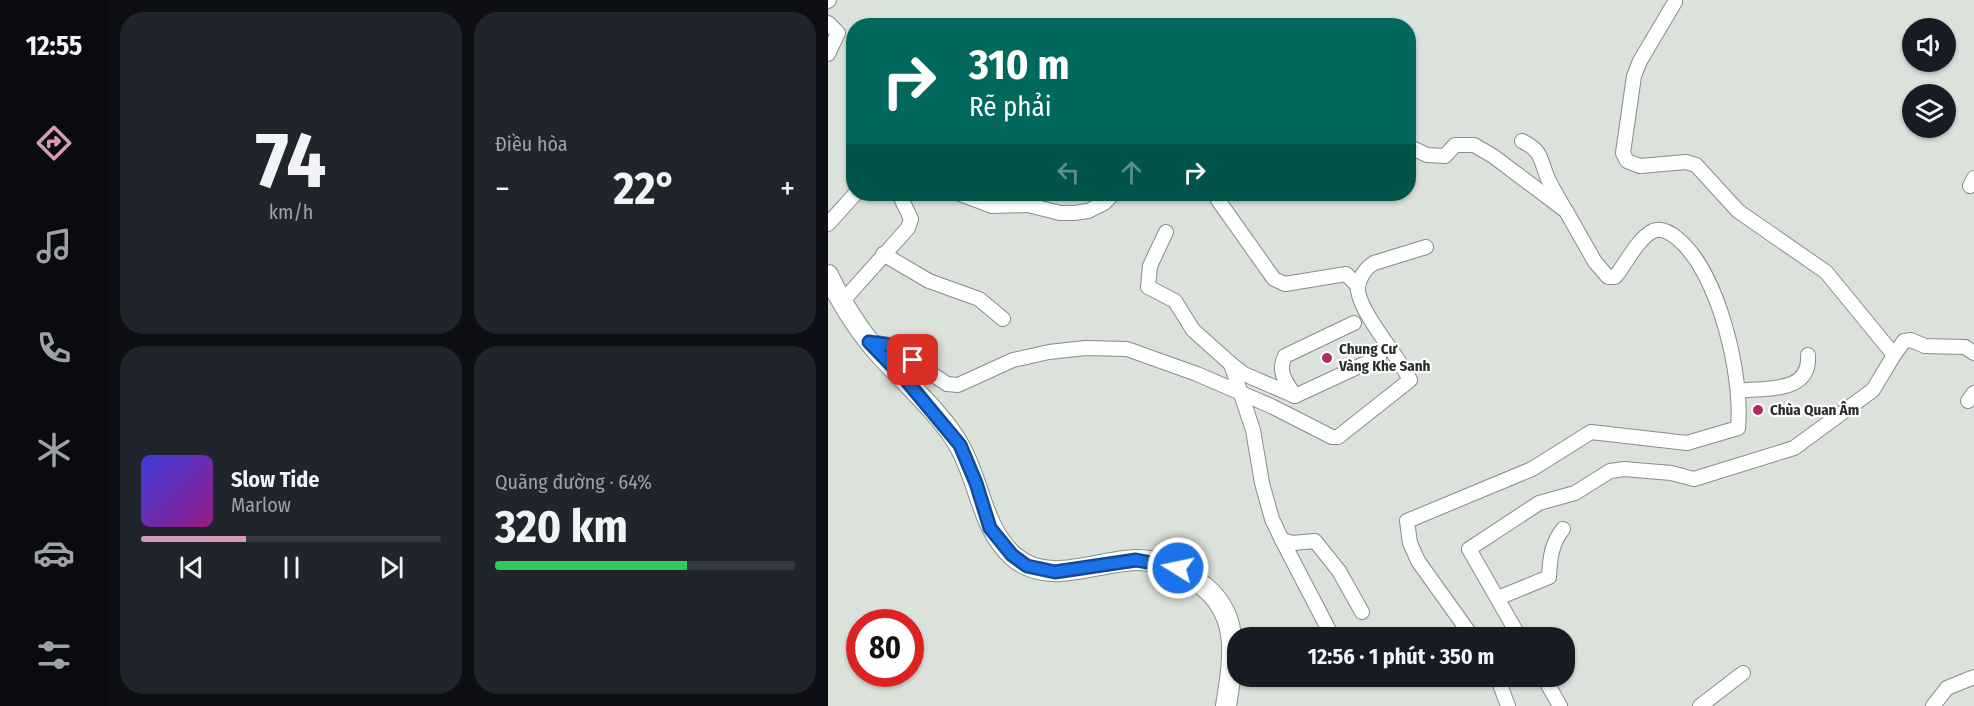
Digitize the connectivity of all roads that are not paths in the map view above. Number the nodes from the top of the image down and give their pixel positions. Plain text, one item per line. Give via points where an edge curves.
1 (1675, 2) dead end
2 (833, 28) edge
3 (828, 54) edge
4 (1522, 141) dead end
5 (1416, 150) edge
6 (849, 201) edge
7 (902, 201) edge
8 (909, 201) edge
9 (979, 201) edge
10 (1105, 201) edge
11 (1219, 201) edge
12 (906, 210) junction
13 (1566, 211) junction
14 (828, 224) edge
15 (1166, 232) dead end
16 (1426, 247) dead end
17 (883, 254) junction
18 (828, 275) edge
19 (1358, 286) junction
20 (842, 303) junction
21 (1003, 319) dead end
22 (1354, 323) dead end
23 (869, 342) junction
24 (1974, 353) edge
25 (1808, 355) dead end
26 (1894, 355) junction
27 (1379, 357) dead end
28 (1231, 364) junction
29 (1738, 390) junction
30 (1240, 392) junction
31 (1295, 396) junction
32 (1563, 529) dead end
33 (1282, 540) junction
34 (1498, 598) junction
35 (1362, 612) dead end
36 (1327, 627) edge
37 (1465, 627) edge
38 (1514, 627) edge
39 (1743, 673) dead end
40 (1974, 677) edge
41 (1501, 687) edge
42 (1549, 687) edge
43 (1226, 706) edge
44 (1508, 706) edge
45 (1560, 706) edge
46 (1700, 706) edge
47 (1933, 706) edge

1 - 26 street via 1634,76 1623,153 1627,161 1640,166 1686,162 1696,165 1738,210 1826,272
2 - 3 street
4 - 13 street via 1543,159 1546,174
5 - 13 street via 1445,156 1455,145 1474,145
6 - 14 street
7 - 12 street
8 - 12 street
9 - 10 street via 992,206 1028,205 1060,213 1088,211
11 - 19 street via 1274,279 1285,284 1346,274
12 - 17 street via 911,219 908,228
13 - 29 street via 1608,277 1615,277 1653,231 1671,233 1688,248 1722,316
15 - 28 street via 1150,266 1148,287 1175,301 1193,330
16 - 19 street via 1374,263
17 - 20 street
17 - 21 street via 922,279 985,303
18 - 20 highway
19 - 30 street via 1364,305 1410,380 1407,385 1338,437
20 - 23 highway
22 - 31 street via 1286,356 1281,373
23 - 30 street via 889,345 948,384 958,385 1012,360 1085,348 1127,349
23 - 43 highway via 960,445 990,528 1012,555 1027,566 1055,572 1136,560 1178,568 1210,590 1221,604 1230,627 1234,656
24 - 26 street via 1965,347 1925,346 1911,340 1904,341
25 - 29 street via 1806,371 1796,382 1770,391
26 - 34 street via 1873,390 1794,448 1694,479 1671,473 1610,471 1575,493 1539,503 1469,549
27 - 31 street
28 - 30 street
28 - 31 street via 1244,374
29 - 37 street via 1738,428 1687,443 1591,432 1532,469 1407,521 1418,561
30 - 33 street via 1253,430 1272,519
32 - 34 street via 1550,556 1549,577
33 - 35 street via 1315,541 1339,571
33 - 36 street
34 - 38 street
39 - 46 street
40 - 47 street via 1947,688
41 - 44 street
42 - 45 street

